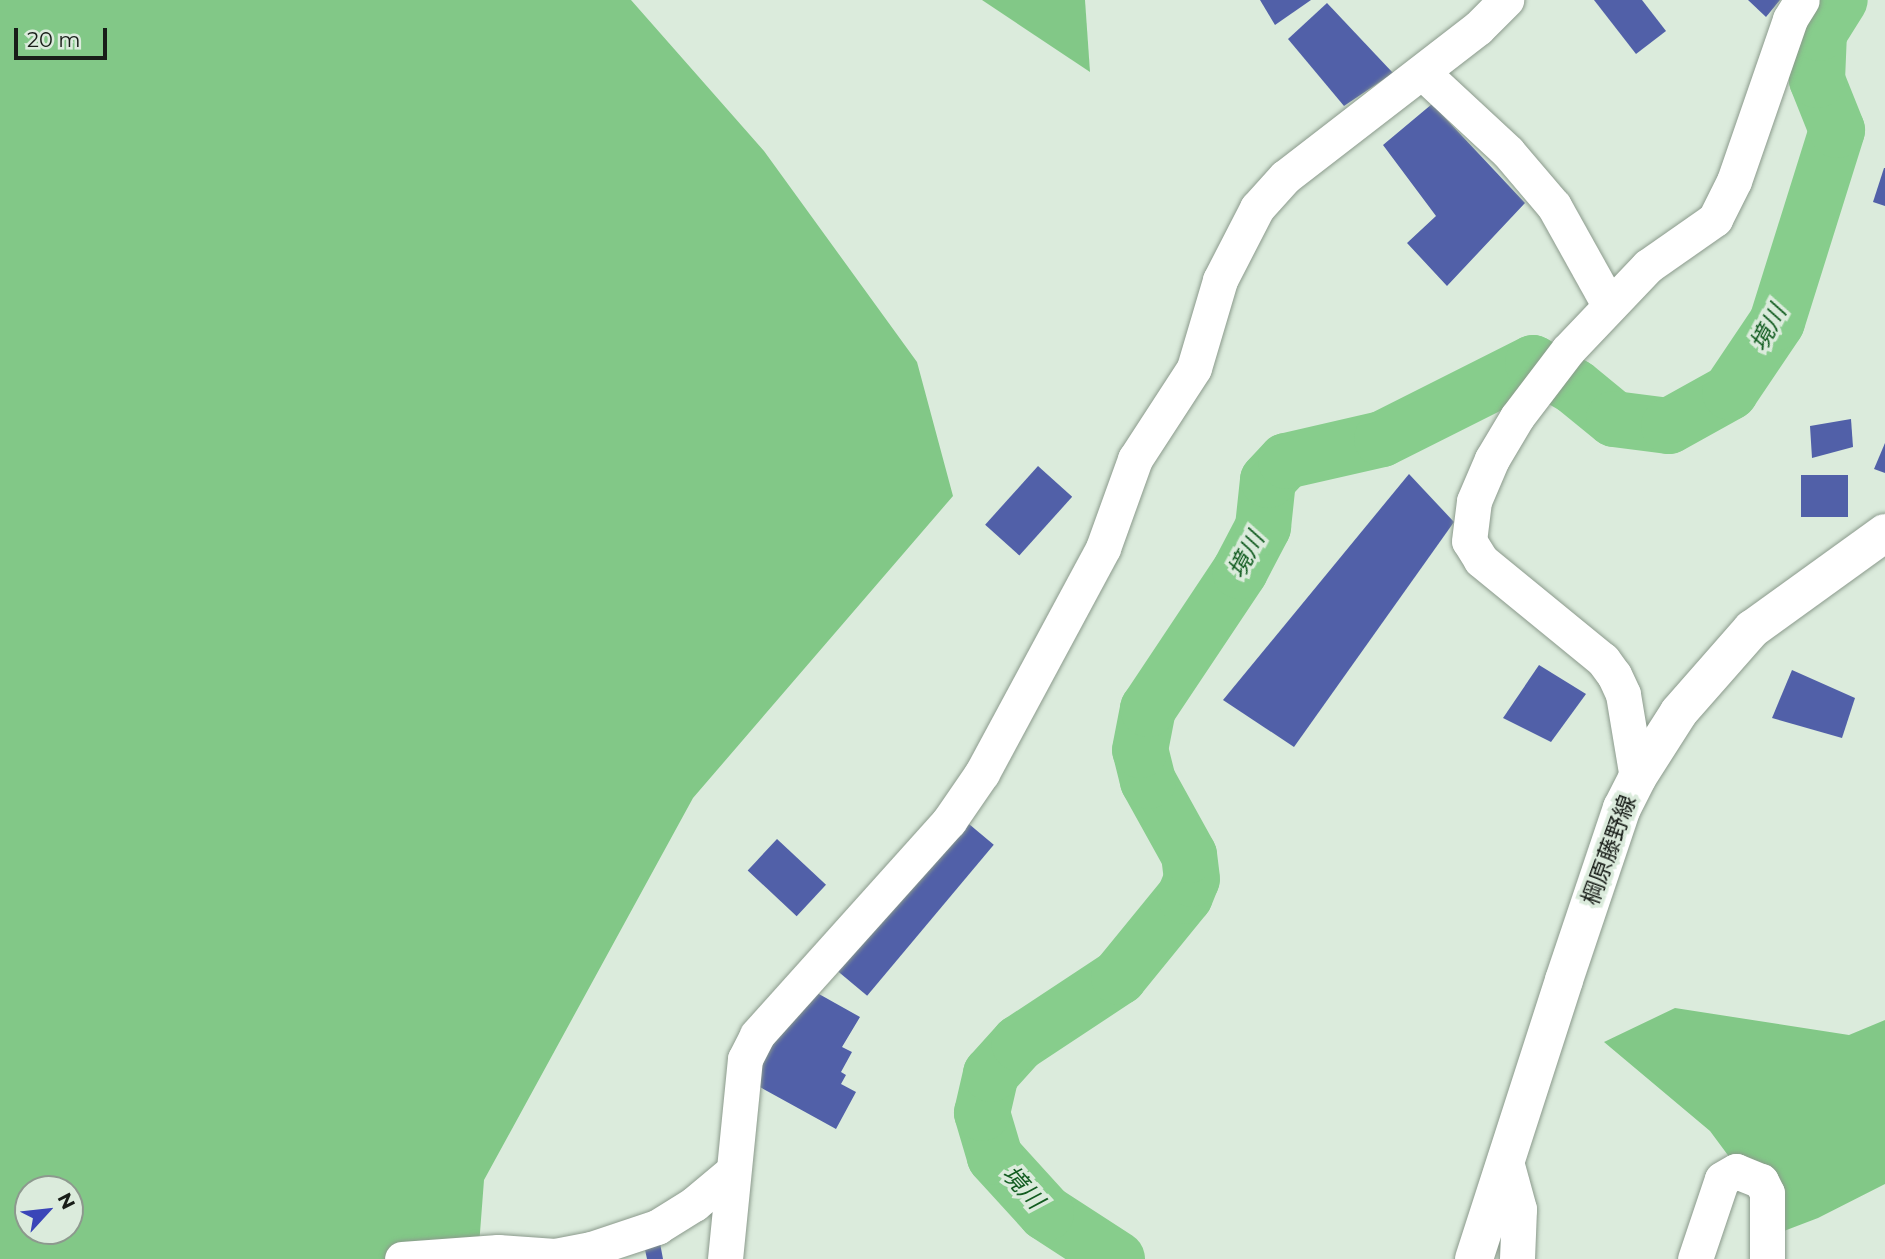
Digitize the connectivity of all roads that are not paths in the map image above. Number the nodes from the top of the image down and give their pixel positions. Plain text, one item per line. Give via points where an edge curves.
1 (1506, 0) edge
2 (1802, 0) edge
3 (1422, 72) junction
4 (1609, 305) junction
5 (1885, 533) edge
6 (1637, 778) junction
7 (1505, 1158) junction
8 (732, 1173) junction
9 (402, 1259) edge
10 (725, 1259) edge
11 (1474, 1259) edge
12 (1517, 1259) edge
13 (1695, 1259) edge
14 (1767, 1259) edge

1 - 3 street
2 - 4 street via 1790,19 1734,181 1714,219 1648,266
3 - 4 street via 1507,152 1554,206
3 - 8 street via 1284,177 1257,208 1220,280 1194,368 1135,459 1104,548 982,774 949,821 757,1035 745,1059
4 - 6 street via 1538,387 1492,458 1474,501 1469,541 1492,573 1603,660 1614,675 1623,694
5 - 6 main road, 棡原藤野線 via 1752,629 1679,712
6 - 7 main road, 棡原藤野線 via 1622,808
7 - 11 main road, 棡原藤野線
7 - 12 street via 1518,1209
8 - 9 street via 657,1227 591,1249 555,1256 498,1252
8 - 10 street via 733,1206
13 - 14 street via 1722,1179 1735,1171 1761,1181 1767,1192

